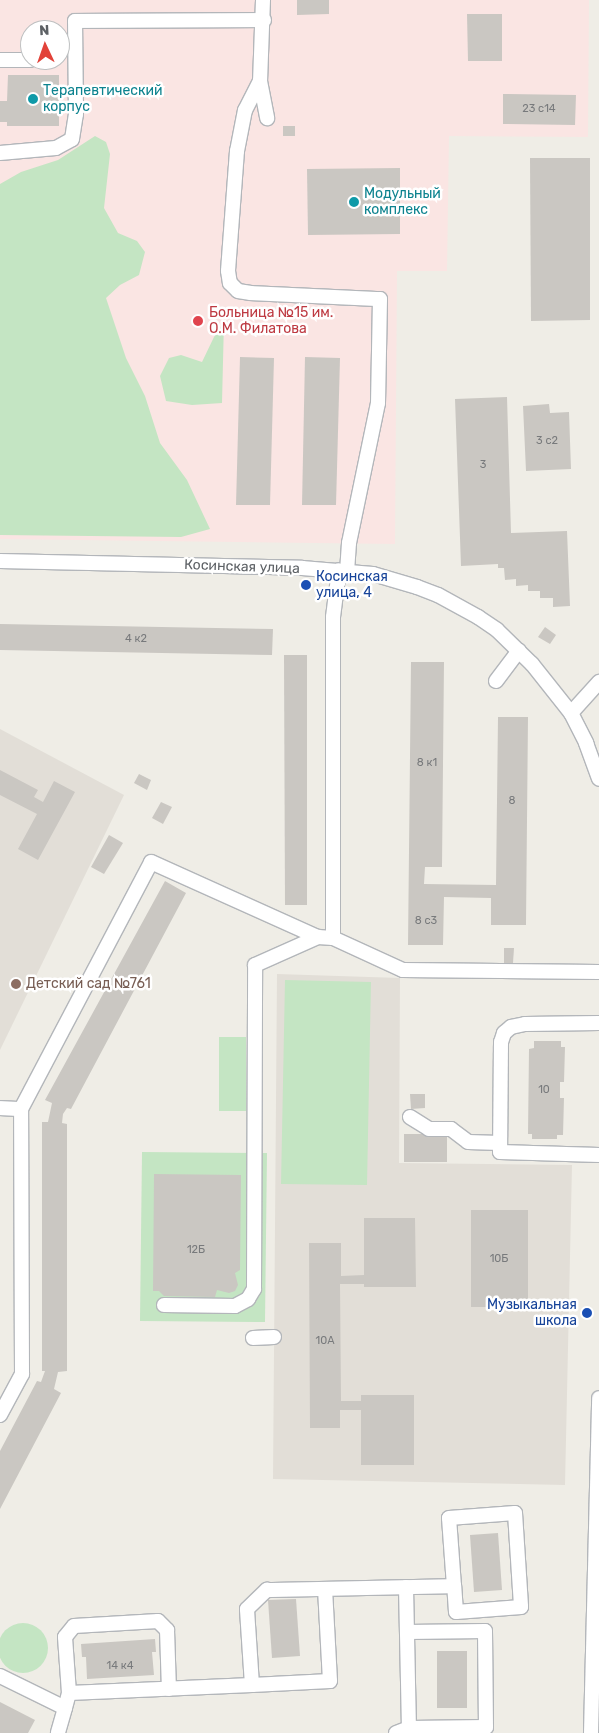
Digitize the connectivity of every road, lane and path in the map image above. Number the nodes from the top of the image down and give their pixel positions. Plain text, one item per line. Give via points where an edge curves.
1 (263, 0) edge
2 (264, 20) junction
3 (0, 60) edge
4 (20, 60) edge
5 (260, 81) junction
6 (267, 118) dead end
7 (0, 153) edge
8 (0, 562) edge
9 (343, 571) junction
10 (519, 651) junction
11 (496, 681) dead end
12 (599, 682) edge
13 (571, 714) junction
14 (599, 779) edge
15 (318, 937) junction
16 (333, 938) junction
17 (599, 972) edge
18 (599, 1024) edge
19 (0, 1108) edge
20 (21, 1109) junction
21 (410, 1117) dead end
22 (500, 1143) junction
23 (599, 1155) edge
24 (164, 1305) dead end
25 (274, 1337) dead end
26 (253, 1338) dead end
27 (599, 1398) edge
28 (0, 1415) edge
29 (454, 1586) junction
30 (406, 1587) junction
31 (325, 1589) dead end
32 (407, 1632) junction
33 (0, 1676) edge
34 (252, 1685) junction
35 (169, 1689) junction
36 (68, 1693) junction
37 (65, 1708) junction
38 (406, 1731) edge
39 (58, 1733) edge
40 (591, 1733) edge

1 - 2 street
2 - 5 street
2 - 7 street via 75,21 76,114 72,139 56,148
3 - 4 street
5 - 6 street
5 - 9 street via 245,110 237,151 228,271 230,284 238,291 251,293 380,299 378,403
8 - 9 street, Косинская улица via 248,566
9 - 10 street, Косинская улица via 392,579 438,595 497,630
9 - 16 street via 333,618
10 - 11 street
10 - 13 street, Косинская улица
12 - 13 street
13 - 14 street, Косинская улица via 586,742
15 - 16 street
15 - 20 street via 151,862
15 - 24 street via 255,965 254,1289 248,1299 235,1306
16 - 17 street via 403,970
18 - 22 street via 525,1024 511,1027 504,1033 501,1042
19 - 20 street
20 - 28 street via 22,1374
21 - 22 street via 429,1129 451,1130 468,1142
22 - 23 street via 500,1152
25 - 26 street
27 - 40 street
29 - 29 street via 456,1612 521,1607 515,1513 449,1518
29 - 30 street
30 - 32 street
30 - 34 street via 267,1590 248,1610
31 - 34 street via 330,1681
32 - 38 street
32 - 38 street via 485,1631 486,1727
33 - 37 street
34 - 35 street
35 - 36 street
35 - 36 street via 167,1630 158,1621 74,1626 65,1637
36 - 37 street
37 - 39 street

